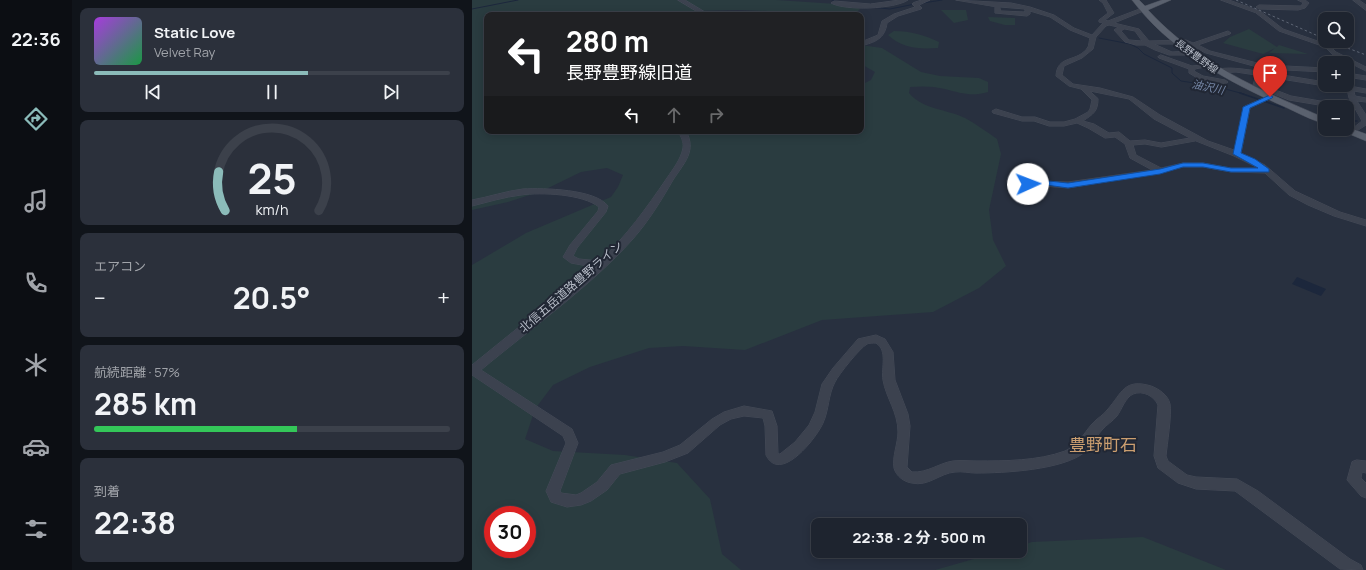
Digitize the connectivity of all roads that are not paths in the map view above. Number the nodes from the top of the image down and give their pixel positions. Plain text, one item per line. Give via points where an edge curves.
1 (681, 0) edge
2 (884, 0) edge
3 (905, 0) edge
4 (926, 0) edge
5 (960, 0) edge
6 (1023, 0) edge
7 (1136, 0) edge
8 (1168, 0) edge
9 (1224, 0) edge
10 (1301, 0) edge
11 (1356, 0) edge
12 (1103, 1) edge
13 (1114, 2) dead end
14 (834, 3) dead end
15 (916, 3) edge
16 (998, 5) junction
17 (1259, 7) dead end
18 (1027, 8) junction
19 (1144, 8) junction
20 (1366, 8) edge
21 (702, 12) edge
22 (1108, 23) junction
23 (1124, 27) junction
24 (1228, 33) dead end
25 (1093, 37) junction
26 (1148, 42) junction
27 (1178, 42) junction
28 (864, 43) edge
29 (1192, 49) junction
30 (1161, 57) dead end
31 (1208, 65) junction
32 (1355, 65) joint
33 (1265, 67) junction
34 (1192, 68) junction
35 (1366, 69) edge
36 (1318, 70) edge
37 (1218, 71) junction
38 (1260, 73) junction
39 (1354, 75) edge
40 (1366, 78) edge
41 (1224, 82) dead end
42 (1318, 83) edge
43 (1083, 88) junction
44 (1354, 89) edge
45 (1366, 91) edge
46 (1350, 92) edge
47 (1352, 98) junction
48 (1265, 99) junction
49 (1366, 100) edge
50 (1318, 103) edge
51 (1354, 109) edge
52 (1359, 110) junction
53 (996, 111) dead end
54 (1318, 118) edge
55 (1365, 118) edge
56 (1077, 121) junction
57 (1354, 127) edge
58 (1354, 133) edge
59 (684, 134) edge
60 (1366, 138) edge
61 (1197, 139) junction
62 (1128, 143) junction
63 (1237, 154) junction
64 (1160, 171) junction
65 (1266, 171) junction
66 (1028, 184) dead end
67 (472, 203) edge
68 (1366, 223) edge
69 (601, 264) junction
70 (472, 370) edge
71 (1366, 467) edge
72 (1366, 492) edge
73 (1356, 570) edge

1 - 21 street
2 - 3 street
3 - 14 street via 897,4 875,6
3 - 15 street
4 - 15 street
5 - 16 street
6 - 18 street
7 - 19 main road, 長野豊野線
8 - 19 main road
9 - 32 street via 1258,12 1281,30 1327,46
10 - 17 street via 1306,3 1298,8
11 - 20 street
12 - 13 street
12 - 22 street via 1111,13 1101,21
15 - 28 street via 919,8 896,15 884,22 884,32 880,38
16 - 18 street
16 - 18 street via 997,12 1001,13 1027,14
18 - 25 street via 1052,16 1072,29
19 - 22 street
19 - 27 main road, 長野豊野線
22 - 23 street
22 - 25 street
23 - 26 street via 1137,30
23 - 26 street via 1117,30 1126,41
24 - 29 street via 1204,40
25 - 43 street via 1091,48 1060,67 1059,76 1071,85
26 - 27 street
26 - 29 street via 1157,49 1171,54
27 - 29 main road, 長野豊野線
29 - 31 main road, 長野豊野線
29 - 33 street
30 - 34 street
31 - 34 street
31 - 37 main road, 長野豊野線
32 - 35 street
33 - 36 street
33 - 38 street
34 - 41 street via 1191,72 1201,78
37 - 38 street
37 - 48 main road, 長野豊野線
38 - 42 street
38 - 50 street via 1256,85 1289,98
39 - 40 street
43 - 56 street via 1095,99 1095,110
43 - 61 street via 1131,98 1157,117
44 - 45 street
46 - 47 street
47 - 49 street
47 - 52 street
48 - 54 main road, 長野豊野線
48 - 63 street via 1246,107
51 - 52 street
52 - 55 street
53 - 56 street via 1049,124
55 - 57 street via 1366,121
56 - 62 street via 1108,136 1116,134
58 - 60 main road
59 - 69 street, 北信五岳道路豊野ライン via 688,151 653,205 622,245
61 - 62 street via 1161,145 1145,142
61 - 63 street
62 - 64 street via 1133,156
63 - 65 street
64 - 65 street via 1183,165
64 - 66 street via 1068,185 1039,182
65 - 68 street via 1311,204
67 - 69 street via 525,192 577,196 600,201 604,206 602,212 573,247 568,257 570,260
69 - 70 street, 北信五岳道路豊野ライン
70 - 73 street via 568,433 572,443 553,491 556,498 567,501 586,497 602,486 616,469 665,457 684,449 716,422 736,412 753,411 768,414 772,455 775,459 782,459 811,433 821,415 830,381 862,342 870,339 877,339 886,347 892,391 901,408 904,422 901,468 904,474 913,479 924,478 940,469 954,466 1018,464 1065,456 1086,444 1097,427 1112,414 1124,394 1137,388 1151,390 1162,398 1164,404 1160,456 1163,464 1184,479 1196,483 1231,484 1241,487
71 - 72 street via 1357,466 1354,480

